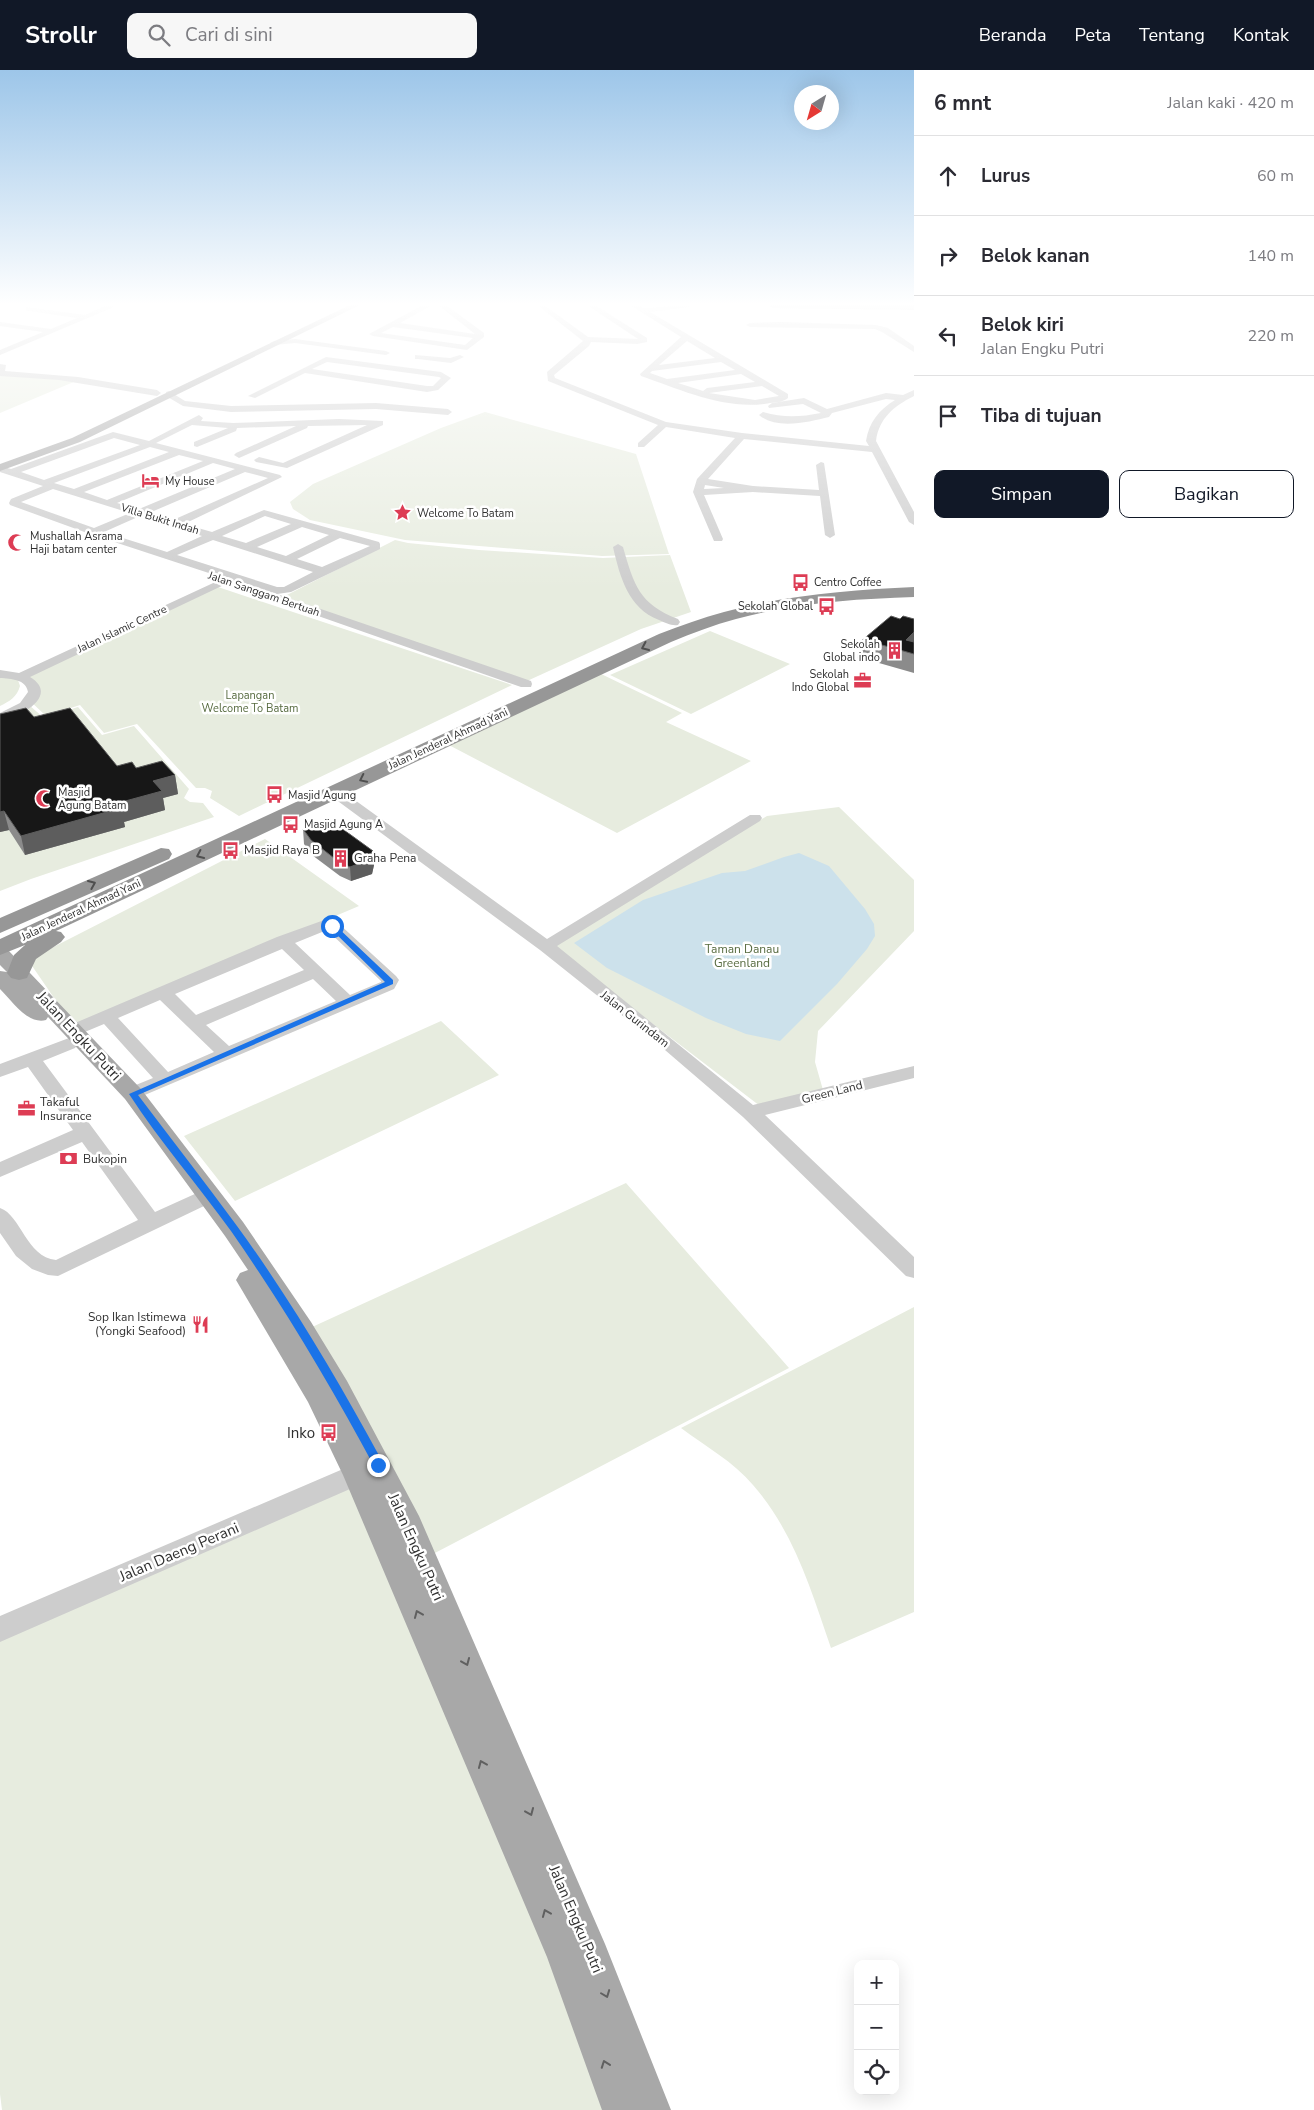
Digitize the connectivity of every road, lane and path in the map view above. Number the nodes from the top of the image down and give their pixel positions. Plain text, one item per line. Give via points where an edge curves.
1 (141, 400) edge
2 (156, 400) edge
3 (179, 400) edge
4 (602, 400) edge
5 (734, 400) edge
6 (769, 400) edge
7 (870, 400) edge
8 (899, 400) edge
9 (815, 407) junction
10 (290, 408) junction
11 (748, 410) dead end
12 (448, 412) dead end
13 (825, 412) junction
14 (664, 424) junction
15 (216, 426) junction
16 (239, 426) junction
17 (293, 428) junction
18 (226, 431) junction
19 (164, 436) junction
20 (742, 436) junction
21 (63, 438) junction
22 (76, 440) junction
23 (152, 442) junction
24 (189, 442) junction
25 (641, 445) dead end
26 (874, 446) junction
27 (214, 448) dead end
28 (180, 451) junction
29 (0, 460) edge
30 (213, 460) junction
31 (821, 466) dead end
32 (246, 468) junction
33 (3, 470) edge
34 (701, 481) junction
35 (48, 485) junction
36 (753, 488) junction
37 (698, 492) junction
38 (74, 493) junction
39 (824, 493) junction
40 (108, 503) junction
41 (6, 512) dead end
42 (140, 513) junction
43 (914, 522) edge
44 (302, 523) junction
45 (174, 524) junction
46 (94, 532) junction
47 (339, 534) junction
48 (212, 535) junction
49 (837, 538) dead end
50 (718, 539) dead end
51 (247, 547) junction
52 (618, 547) dead end
53 (167, 556) junction
54 (288, 558) junction
55 (322, 570) junction
56 (224, 581) junction
57 (914, 583) edge
58 (914, 592) edge
59 (674, 622) junction
60 (0, 674) edge
61 (20, 677) junction
62 (526, 684) junction
63 (0, 718) edge
64 (430, 739) junction
65 (336, 792) junction
66 (755, 818) dead end
67 (60, 898) junction
68 (85, 908) junction
69 (0, 913) edge
70 (0, 926) edge
71 (283, 942) junction
72 (546, 946) junction
73 (0, 948) edge
74 (0, 953) edge
75 (315, 972) junction
76 (10, 975) edge
77 (162, 992) junction
78 (346, 1001) junction
79 (106, 1016) junction
80 (194, 1023) junction
81 (71, 1037) junction
82 (226, 1054) junction
83 (32, 1059) junction
84 (0, 1072) edge
85 (914, 1072) edge
86 (166, 1080) junction
87 (133, 1094) junction
88 (750, 1112) junction
89 (86, 1132) junction
90 (0, 1170) edge
91 (197, 1201) junction
92 (0, 1216) edge
93 (151, 1222) junction
94 (914, 1270) edge
95 (357, 1474) junction
96 (0, 1629) edge
97 (622, 2110) edge
98 (651, 2110) edge

1 - 21 main road
2 - 22 main road
3 - 10 street via 204,407
4 - 14 street
5 - 6 street via 755,403
7 - 13 street
8 - 26 street via 878,417 872,431
9 - 11 street via 800,401
9 - 13 street
9 - 13 street via 763,415 797,420 828,415
10 - 12 street via 376,406
10 - 17 street
14 - 20 street
14 - 25 street
15 - 16 street
15 - 18 street
15 - 19 street via 195,420
16 - 17 street via 277,424
16 - 18 street
17 - 17 street via 312,423 380,423 284,466 234,454
18 - 24 street
19 - 23 street
19 - 24 street
20 - 26 street
20 - 34 street
21 - 22 main road
21 - 29 main road
22 - 33 main road
23 - 28 street
23 - 33 street via 113,435
23 - 35 street
24 - 27 street
26 - 43 street
28 - 30 street
28 - 38 street
30 - 32 street
30 - 40 street
31 - 39 street
32 - 42 street
32 - 45 street via 277,477
33 - 35 street, Villa Bukit Indah
34 - 36 street
34 - 37 street
35 - 38 street, Villa Bukit Indah
35 - 46 street via 14,503
36 - 37 street
36 - 39 street
37 - 50 street
38 - 40 street, Villa Bukit Indah
39 - 49 street
40 - 42 street, Villa Bukit Indah
41 - 56 street, Jalan Sanggam Bertuah
42 - 45 street, Villa Bukit Indah
42 - 46 street
44 - 47 street
44 - 48 street via 264,513
44 - 51 street
45 - 48 street, Villa Bukit Indah
46 - 53 street
47 - 54 street
47 - 55 street via 376,546
48 - 51 street, Villa Bukit Indah
48 - 53 street
51 - 54 street, Villa Bukit Indah
52 - 59 street via 627,582 637,599 661,618
53 - 55 street via 278,592
54 - 55 street, Villa Bukit Indah
56 - 61 street, Jalan Islamic Centre
56 - 62 street, Jalan Sanggam Bertuah
57 - 59 highway, Jalan Jenderal Ahmad Yani via 858,585 769,595 720,606
58 -> 64 highway, Jalan Jenderal Ahmad Yani via 784,603 719,618
59 - 62 highway, Jalan Jenderal Ahmad Yani
60 - 61 street
61 - 63 street via 33,685 35,695 23,709
62 - 64 highway, Jalan Jenderal Ahmad Yani
64 -> 65 highway, Jalan Jenderal Ahmad Yani
67 -> 64 highway, Jalan Jenderal Ahmad Yani
65 -> 68 highway, Jalan Jenderal Ahmad Yani
65 - 72 street, Jalan Gurindam
66 - 72 street
67 - 69 highway
67 - 70 highway, Jalan Jenderal Ahmad Yani
68 - 73 highway, Jalan Jenderal Ahmad Yani
68 - 76 highway via 64,930 26,955
71 - 75 street
71 - 77 street
71 - 78 street via 330,924 390,980 388,985
72 - 88 street, Jalan Gurindam
74 - 76 main road, Jalan Engku Putri
75 - 78 street
75 - 80 street
76 - 81 main road, Jalan Engku Putri
77 - 79 street
77 - 80 street
78 - 82 street
79 - 81 street
79 - 86 street
80 - 82 street
81 - 83 street
81 - 87 main road, Jalan Engku Putri
81 - 91 main road, Jalan Engku Putri
82 - 86 street
83 - 84 street
83 - 89 street
85 - 88 street, Green Land
86 - 87 street
87 -> 98 main road, Jalan Engku Putri via 234,1229 302,1330 378,1465 404,1516 592,1956
88 - 94 street, Jalan Gurindam
89 - 90 street
89 - 93 street
91 - 93 street
91 - 95 main road, Jalan Engku Putri via 266,1304 319,1395
92 - 93 street via 33,1260 49,1268 58,1268
95 - 96 street, Jalan Daeng Perani
97 -> 95 main road, Jalan Engku Putri via 565,1955

